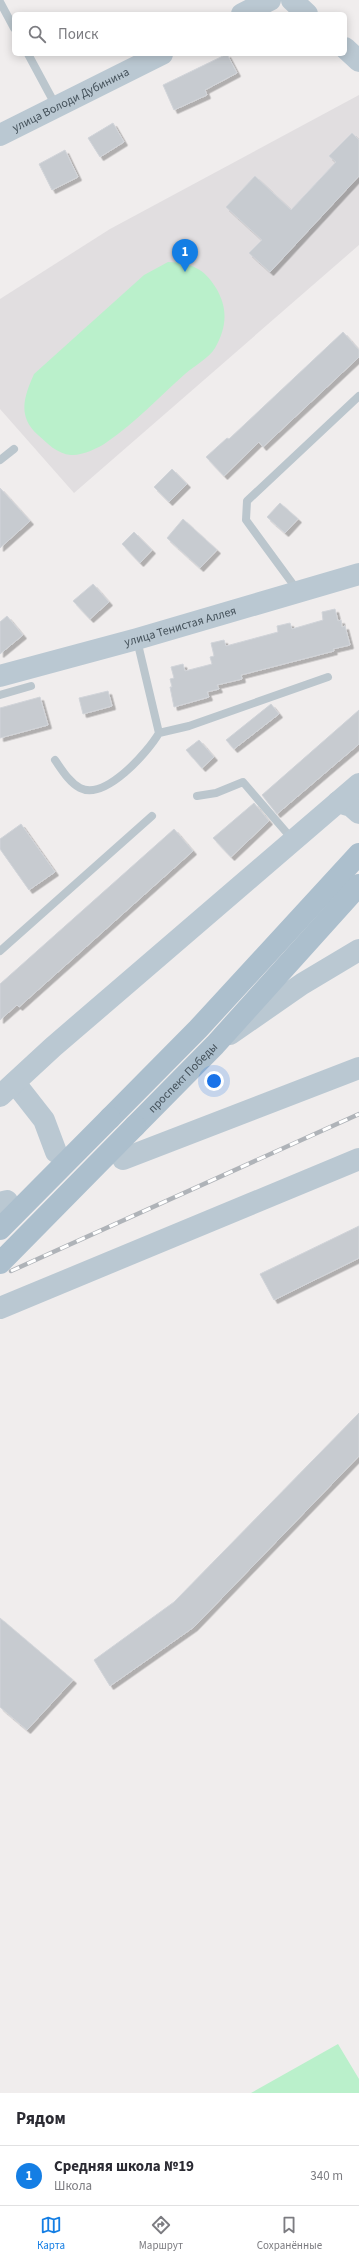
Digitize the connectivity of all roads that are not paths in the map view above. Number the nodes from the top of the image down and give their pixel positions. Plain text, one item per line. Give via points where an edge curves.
1 (270, 0) edge
2 (292, 0) edge
3 (0, 2) edge
4 (246, 12) edge
5 (305, 12) edge
6 (12, 24) edge
7 (347, 50) edge
8 (29, 56) edge
9 (158, 56) edge
10 (359, 61) edge
11 (56, 107) junction
12 (0, 135) edge
13 (359, 396) edge
14 (14, 449) dead end
15 (0, 460) edge
16 (359, 574) edge
17 (299, 592) junction
18 (137, 639) junction
19 (0, 676) edge
20 (328, 677) dead end
21 (31, 686) dead end
22 (0, 695) edge
23 (159, 733) junction
24 (55, 760) dead end
25 (359, 784) edge
26 (197, 796) dead end
27 (338, 802) junction
28 (359, 813) edge
29 (152, 816) dead end
30 (292, 840) junction
31 (359, 854) edge
32 (359, 885) edge
33 (359, 950) edge
34 (0, 951) edge
35 (215, 1045) junction
36 (359, 1068) edge
37 (7, 1090) edge
38 (56, 1152) dead end
39 (123, 1159) dead end
40 (359, 1159) edge
41 (0, 1229) edge
42 (0, 1263) edge
43 (0, 1308) edge

1 - 4 street
2 - 5 street
3 - 6 lane
7 - 10 street
8 - 11 lane
9 - 11 street, улица Володи Дубинина
11 - 12 street, улица Володи Дубинина
13 - 17 lane via 247,501 246,520
14 - 15 lane
16 - 17 street, улица Тенистая Аллея
17 - 18 street, улица Тенистая Аллея
18 - 19 street, улица Тенистая Аллея
18 - 23 lane
20 - 23 lane via 189,726
21 - 22 lane
23 - 24 lane via 153,745 130,768 112,783 93,791 80,788 66,776
25 - 27 street
26 - 30 lane via 216,793 243,782
27 - 28 street via 351,806
27 - 30 street
29 - 34 lane
30 - 37 street
31 - 41 main road, проспект Победы, bridge via 198,1029
32 - 35 main road, проспект Победы
33 - 35 street via 302,984
35 - 42 main road, проспект Победы, bridge
36 - 39 street
37 - 38 street via 44,1120
40 - 43 street

